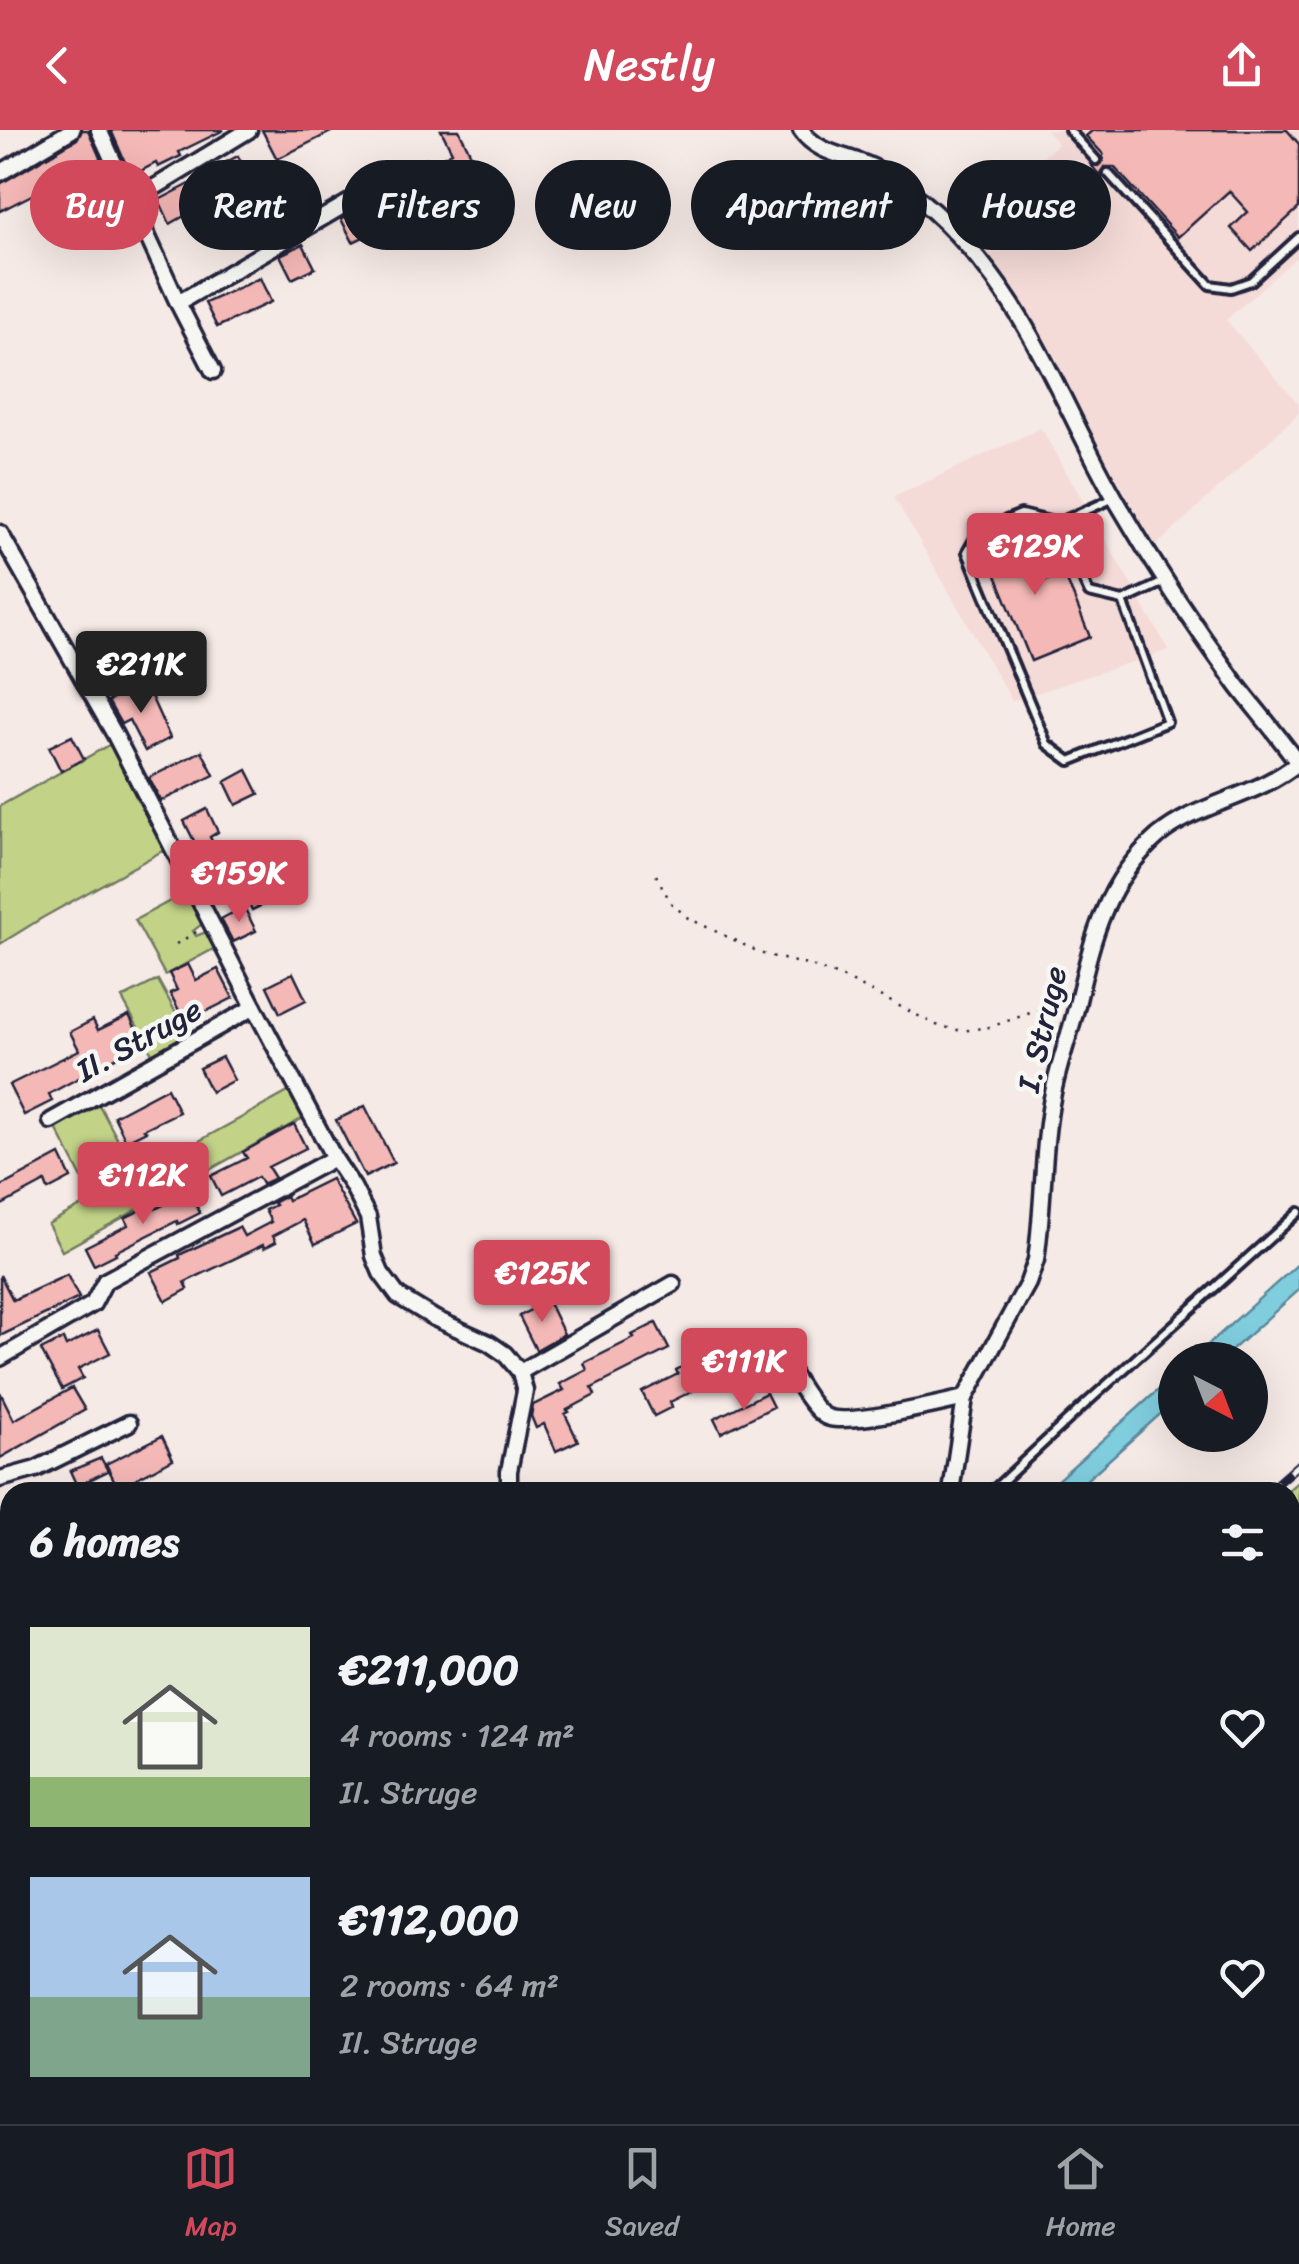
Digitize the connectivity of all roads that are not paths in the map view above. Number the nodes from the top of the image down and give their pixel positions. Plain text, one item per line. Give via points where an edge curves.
1 (72, 130) edge
2 (99, 130) edge
3 (249, 130) edge
4 (801, 130) edge
5 (1068, 130) edge
6 (113, 160) edge
7 (1096, 160) dead end
8 (0, 173) edge
9 (1111, 175) edge
10 (159, 184) edge
11 (342, 206) edge
12 (1299, 237) edge
13 (154, 250) edge
14 (178, 303) junction
15 (213, 372) dead end
16 (1115, 498) junction
17 (1058, 523) junction
18 (0, 534) edge
19 (1166, 581) junction
20 (1123, 601) junction
21 (1299, 762) edge
22 (254, 1007) junction
23 (51, 1121) dead end
24 (334, 1158) junction
25 (1299, 1212) edge
26 (674, 1284) dead end
27 (781, 1355) dead end
28 (0, 1358) edge
29 (520, 1372) junction
30 (965, 1398) junction
31 (130, 1424) dead end
32 (0, 1479) edge
33 (509, 1482) edge
34 (952, 1482) edge
35 (1001, 1482) edge

1 - 8 street
2 - 6 street
3 - 10 street
4 - 16 street via 820,149 875,168 912,193 984,265
5 - 7 lane
9 - 12 lane via 1210,285 1250,282
11 - 14 street
13 - 14 street
14 - 15 street
16 - 17 lane
16 - 19 street
17 - 20 lane via 1089,593
17 - 20 lane via 1021,514 978,531 967,552 1047,744 1070,761 1167,722
18 - 22 street, II. Struge via 115,735
19 - 20 lane
19 - 21 street
21 - 30 street, I. Struge via 1157,837 1102,912 1052,1096 1036,1260
22 - 23 street, II. Struge
22 - 24 street, II. Struge
24 - 28 street via 106,1281 93,1304
24 - 29 street, II. Struge via 368,1217 374,1256 398,1296 489,1343
25 - 35 lane
26 - 29 street
27 - 30 street via 823,1416 879,1416
29 - 33 street via 525,1391
30 - 34 street, I. Struge
31 - 32 street

